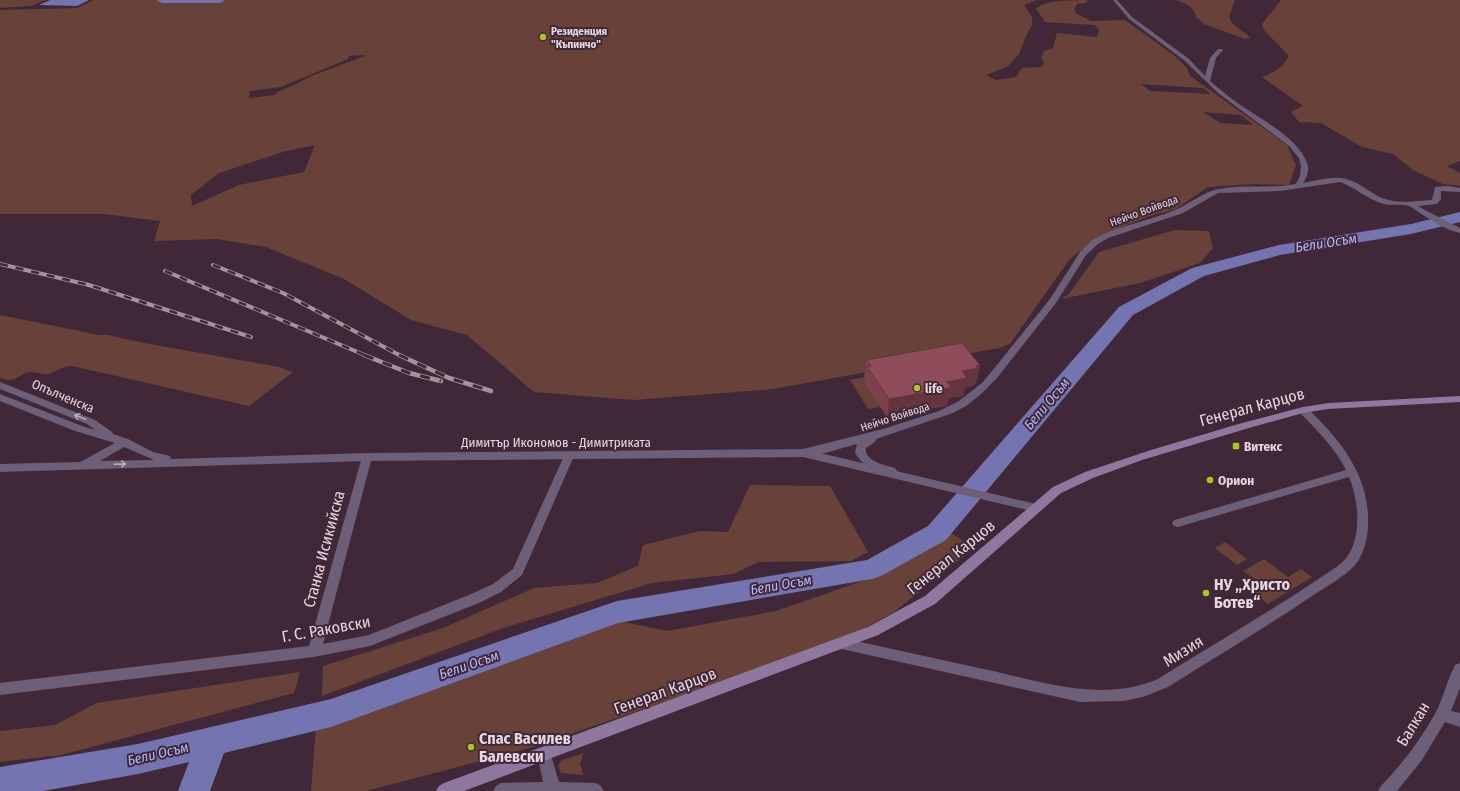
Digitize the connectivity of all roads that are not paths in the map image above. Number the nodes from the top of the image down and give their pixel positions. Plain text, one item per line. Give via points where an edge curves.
1 (1115, 0) edge
2 (1220, 50) dead end
3 (1208, 81) junction
4 (1298, 186) junction
5 (1460, 190) edge
6 (1412, 204) junction
7 (1460, 231) edge
8 (0, 385) edge
9 (0, 397) edge
10 (1460, 399) edge
11 (1303, 410) junction
12 (877, 435) junction
13 (113, 438) junction
14 (124, 442) junction
15 (803, 454) junction
16 (367, 456) junction
17 (569, 456) junction
18 (194, 462) junction
19 (74, 465) junction
20 (1, 469) edge
21 (1352, 472) junction
22 (915, 480) junction
23 (1036, 508) junction
24 (1178, 523) dead end
25 (842, 644) junction
26 (314, 651) junction
27 (1460, 668) edge
28 (0, 688) edge
29 (1442, 715) junction
30 (1460, 720) edge
31 (544, 754) junction
32 (553, 789) junction
33 (444, 791) edge
34 (501, 791) edge
35 (596, 791) edge
36 (1386, 791) edge

1 - 3 street via 1136,21 1187,60
2 - 3 street via 1213,58
3 - 4 street via 1229,100 1292,145 1306,167 1305,176
4 - 6 street, Нейчо Войвода via 1340,180 1385,202
4 - 12 street, Нейчо Войвода via 1212,192 1181,211 1094,242 1079,260 1054,300 1027,331 999,370 969,400 948,412
5 - 6 street, Нейчо Войвода via 1438,189 1437,200 1434,202
6 - 7 street via 1432,218
13 -> 8 street, Опълченска via 91,422
9 - 13 street, Опълченска via 79,429
10 - 11 main road, Генерал Карцов via 1328,406
11 - 21 street, Мизия via 1334,442
11 - 23 main road, Генерал Карцов via 1113,465 1057,490
12 - 15 street, Нейчо Войвода
12 - 22 street, Димитър Икономов - Димитриката via 861,446 862,457 869,463
13 - 14 street, Опълченска
14 - 18 street, Димитър Икономов - Димитриката via 158,458
14 - 19 street, Димитър Икономов - Димитриката via 98,458
15 - 17 street, Димитър Икономов - Димитриката
15 - 22 street, Димитър Икономов - Димитриката
16 - 17 street, Димитър Икономов - Димитриката
16 - 18 street, Димитър Икономов - Димитриката
16 - 26 street, Станка Исикийска
17 - 26 street, Г. С. Раковски via 518,572 497,588 474,599 370,640
19 -> 18 street, Димитър Икономов - Димитриката
19 - 20 street, Димитър Икономов - Димитриката
21 - 24 street
21 - 25 street, Мизия via 1361,496 1363,524 1359,543 1351,561 1294,601 1163,683 1145,691 1110,697 1080,696
22 - 23 street, Димитър Икономов - Димитриката
23 - 25 main road, Генерал Карцов via 930,600 873,631
25 - 31 main road, Генерал Карцов
26 - 28 street, Г. С. Раковски
27 - 29 street, Балкан
29 - 30 street
29 - 36 street, Балкан via 1411,763
31 - 32 street
31 - 33 main road, Генерал Карцов
32 - 34 street
32 - 35 street

